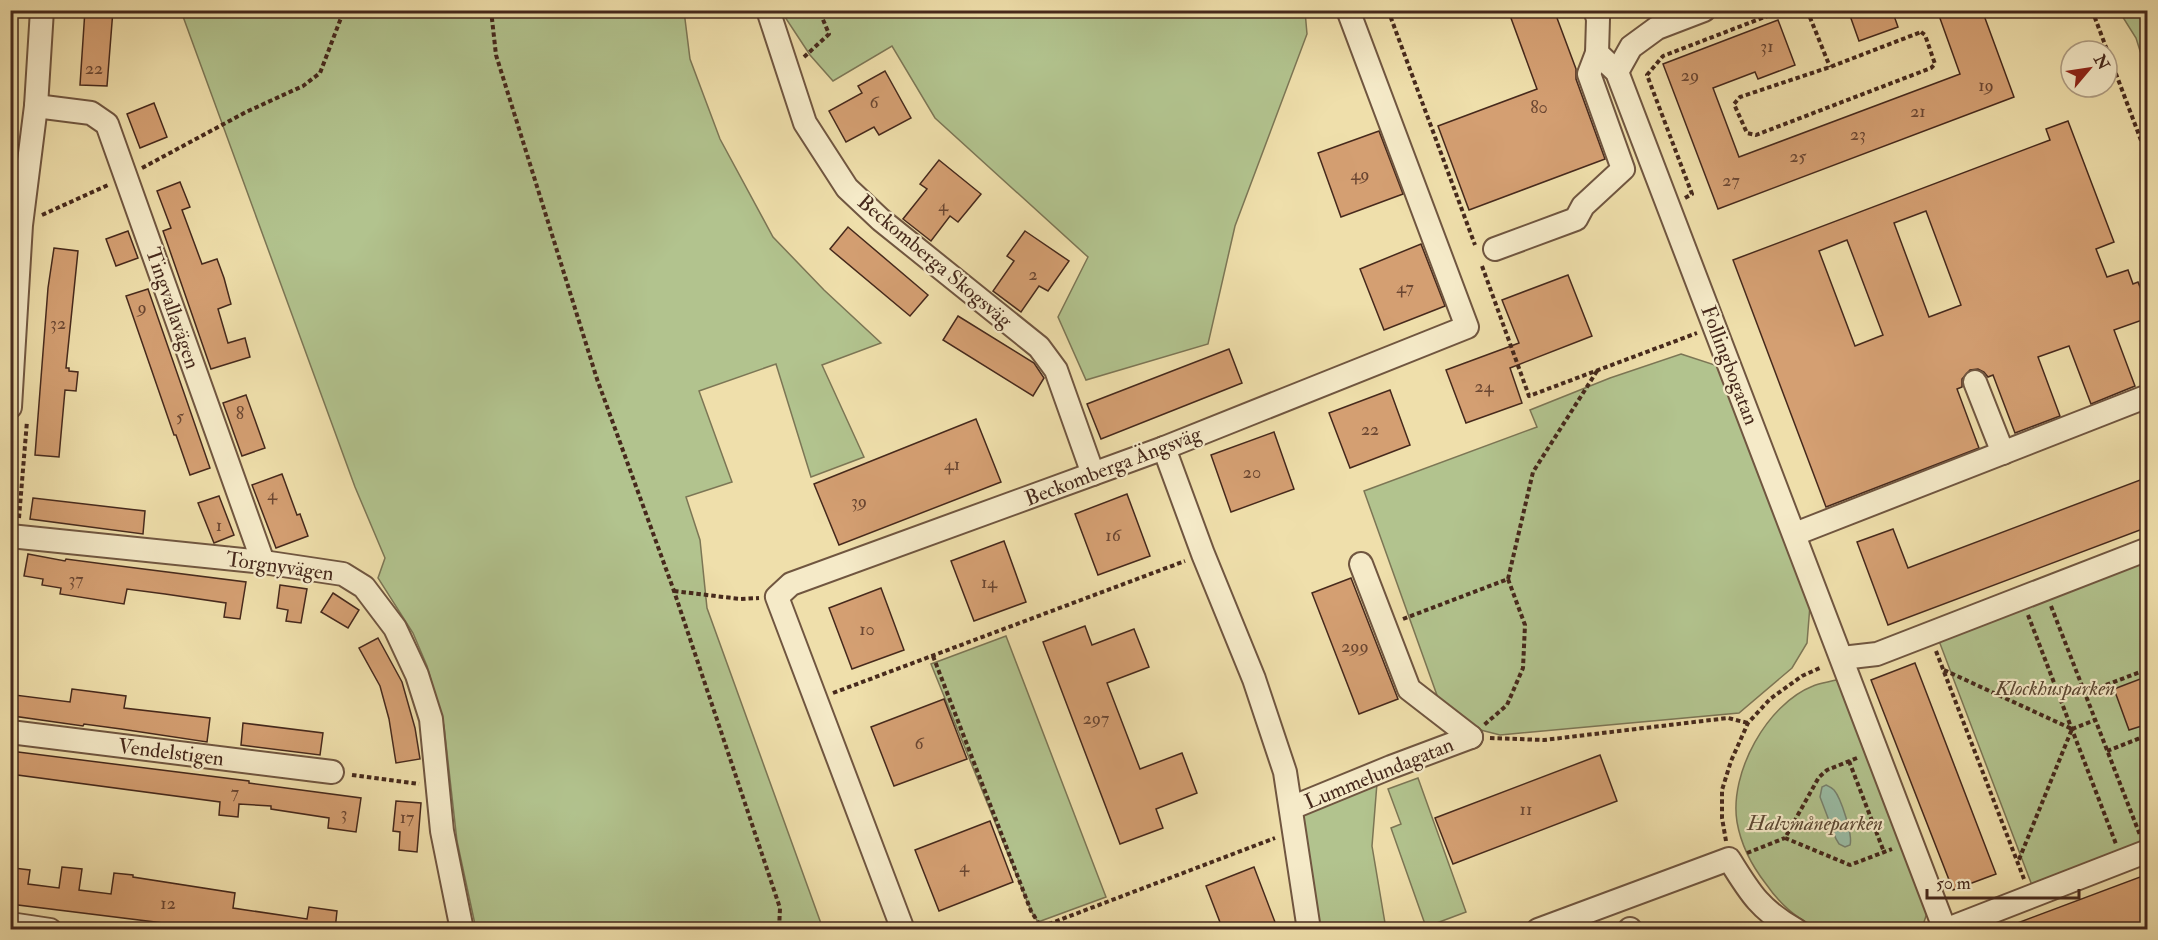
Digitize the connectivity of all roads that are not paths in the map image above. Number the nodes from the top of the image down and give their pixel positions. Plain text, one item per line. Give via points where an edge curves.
1 (42, 10) edge
2 (768, 10) edge
3 (1348, 10) edge
4 (1595, 10) edge
5 (1704, 10) edge
6 (1654, 19) edge
7 (1596, 53) junction
8 (1617, 72) junction
9 (36, 106) junction
10 (18, 216) edge
11 (1495, 249) dead end
12 (1975, 382) dead end
13 (11, 395) edge
14 (2148, 396) edge
15 (1164, 448) junction
16 (2002, 453) junction
17 (1093, 474) junction
18 (1795, 534) junction
19 (10, 536) edge
20 (2148, 549) edge
21 (263, 562) junction
22 (1361, 564) dead end
23 (1842, 658) junction
24 (10, 732) edge
25 (332, 772) road end
26 (1291, 808) junction
27 (2147, 851) edge
28 (10, 924) edge
29 (50, 930) edge
30 (462, 930) edge
31 (903, 930) edge
32 (1309, 930) edge
33 (1538, 930) edge
34 (1796, 930) edge
35 (1945, 930) edge

1 - 9 street
2 - 17 street, Beckomberga Skogsväg via 805,123 847,188 881,220 1040,347 1056,370
3 - 15 street, Beckomberga Ängsväg via 1467,327
4 - 7 street
5 - 6 street
6 - 8 street
7 - 8 street
7 - 11 street via 1589,74 1623,169 1583,206 1576,219
8 - 18 street, Follingbogatan
9 - 10 street
9 - 21 street, Tingvallavägen via 91,113 106,124
10 - 13 street
12 - 16 street
14 - 16 street
15 - 17 street, Beckomberga Ängsväg
15 - 26 street, Lummelundagatan via 1254,679 1285,772
16 - 18 street
17 - 31 street, Beckomberga Ängsväg via 791,584 777,597
18 - 23 street, Follingbogatan
19 - 21 street, Torgnyvägen
20 - 23 street via 1877,654
21 - 30 street, Torgnyvägen via 343,574 364,587 395,628 417,675 431,719 442,831
22 - 26 street, Lummelundagatan via 1409,689 1471,737
23 - 35 street, Follingbogatan
24 - 25 street, Vendelstigen
26 - 32 street, Lummelundagatan
27 - 35 street, Follingbogatan
28 - 29 street
33 - 34 street via 1729,860 1749,892 1773,917

